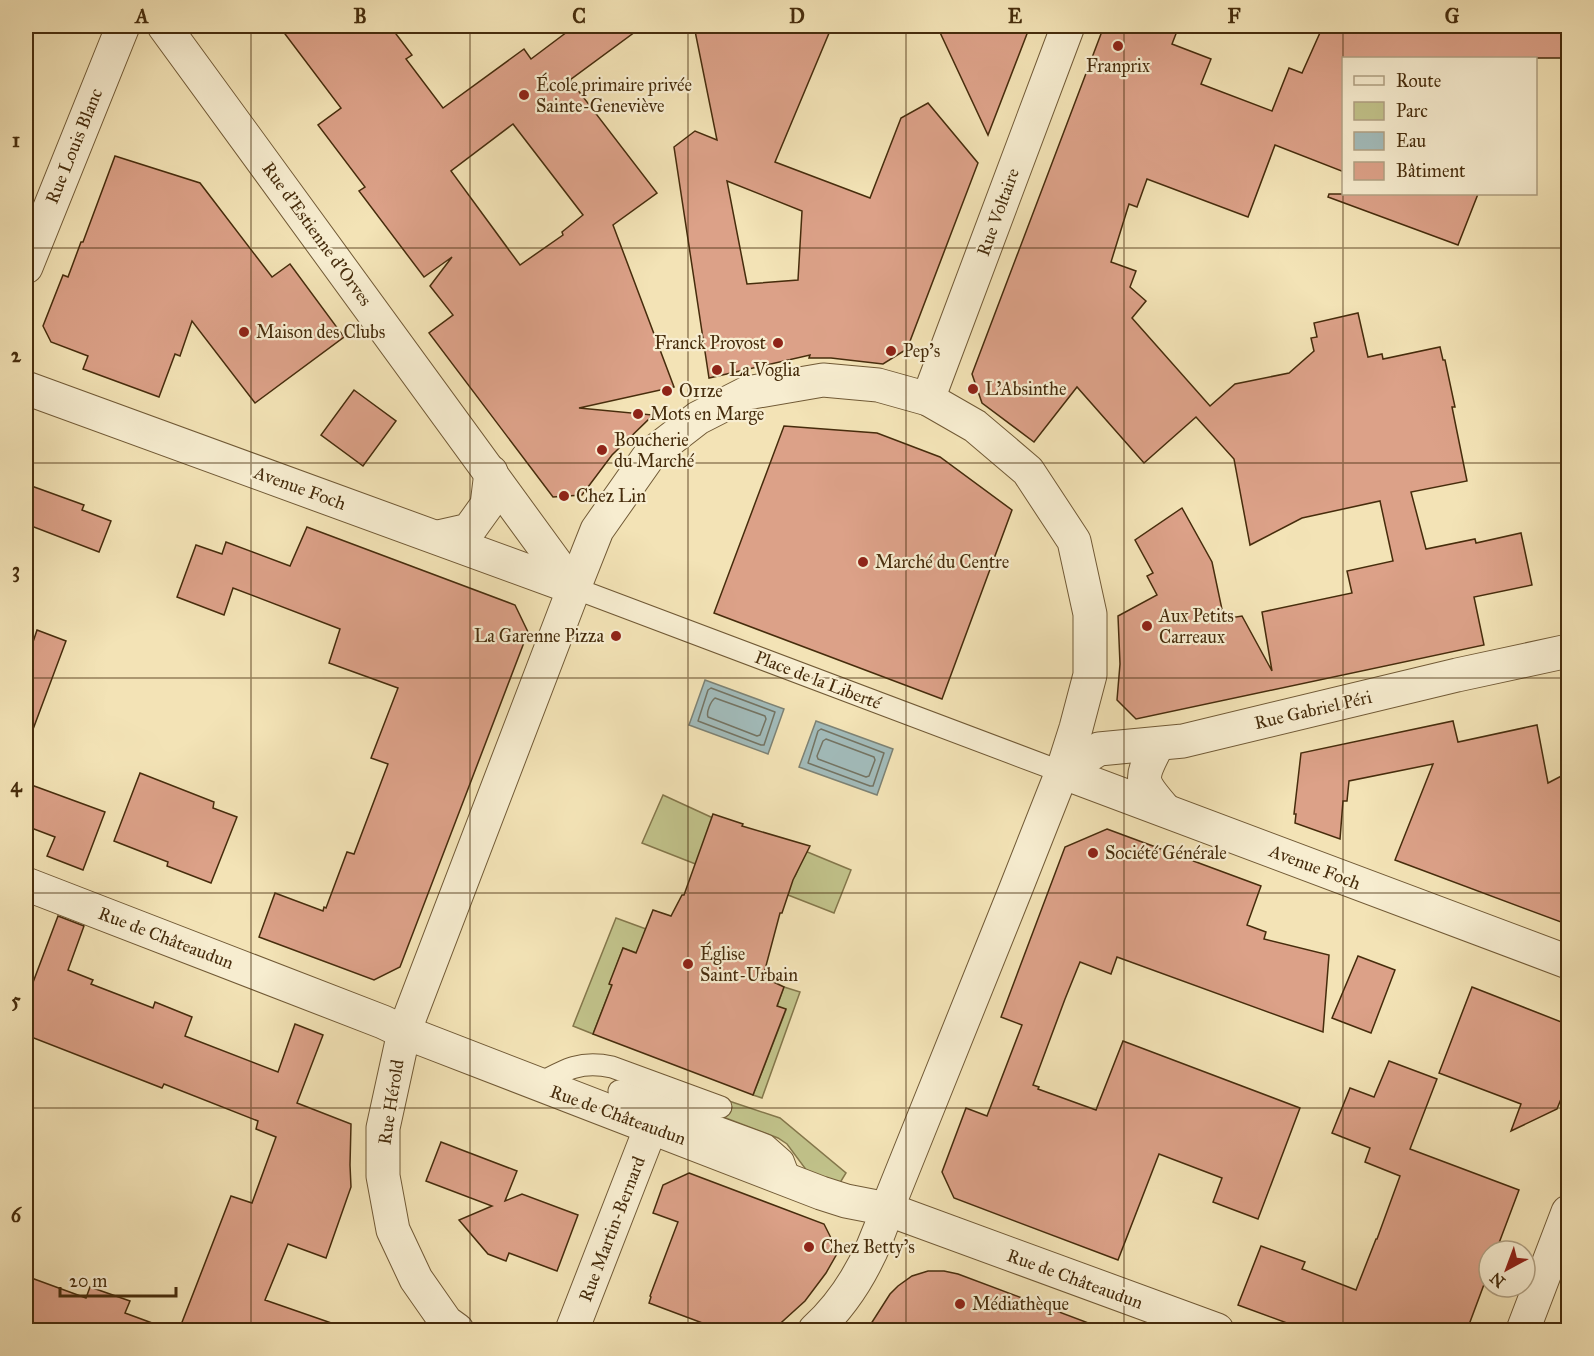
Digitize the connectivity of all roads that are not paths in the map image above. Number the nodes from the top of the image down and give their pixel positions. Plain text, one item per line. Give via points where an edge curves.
1 (123, 26) edge
2 (164, 26) edge
3 (1068, 26) edge
4 (26, 267) edge
5 (26, 388) edge
6 (928, 399) junction
7 (492, 472) junction
8 (438, 537) junction
9 (574, 588) junction
10 (1569, 651) edge
11 (1158, 744) junction
12 (1062, 772) junction
13 (1166, 810) junction
14 (26, 884) edge
15 (1569, 962) edge
16 (404, 1032) junction
17 (537, 1085) junction
18 (619, 1091) dead end
19 (721, 1107) dead end
20 (651, 1127) junction
21 (791, 1181) junction
22 (888, 1209) junction
23 (1569, 1212) edge
24 (457, 1330) edge
25 (572, 1330) edge
26 (815, 1330) edge
27 (1217, 1330) edge
28 (1523, 1330) edge

1 - 4 street, Rue Louis Blanc
2 - 7 street, Rue d'Estienne d'Orves
3 - 6 street, Rue Voltaire
5 - 8 street, Avenue Foch
6 - 9 street via 878,385 823,380 747,393 698,418 649,456 597,530
6 - 12 street via 975,426 1028,471 1074,542 1090,614 1090,675
7 - 8 street via 487,505 469,530
7 - 9 street, Rue d'Estienne d'Orves
8 - 9 street, Avenue Foch
9 - 12 lane, Place de la Liberté
9 - 16 street
10 - 11 street, Rue Gabriel Péri
11 - 12 street, Rue Gabriel Péri via 1099,749
11 - 13 street via 1144,769 1146,787
12 - 13 street, Avenue Foch
12 - 22 street
13 - 15 street, Avenue Foch
14 - 16 street, Rue de Châteaudun
16 - 17 street, Rue de Châteaudun
16 - 24 street, Rue Hérold via 383,1128 383,1176 393,1230 416,1279 446,1322
17 - 19 lane via 571,1067 599,1064
17 - 20 street, Rue de Châteaudun
18 - 21 lane via 766,1145 783,1160
20 - 21 street, Rue de Châteaudun
20 - 25 street, Rue Martin-Bernard
21 - 22 street, Rue de Châteaudun via 846,1201
22 - 26 street via 857,1279
22 - 27 street, Rue de Châteaudun
23 - 28 street

